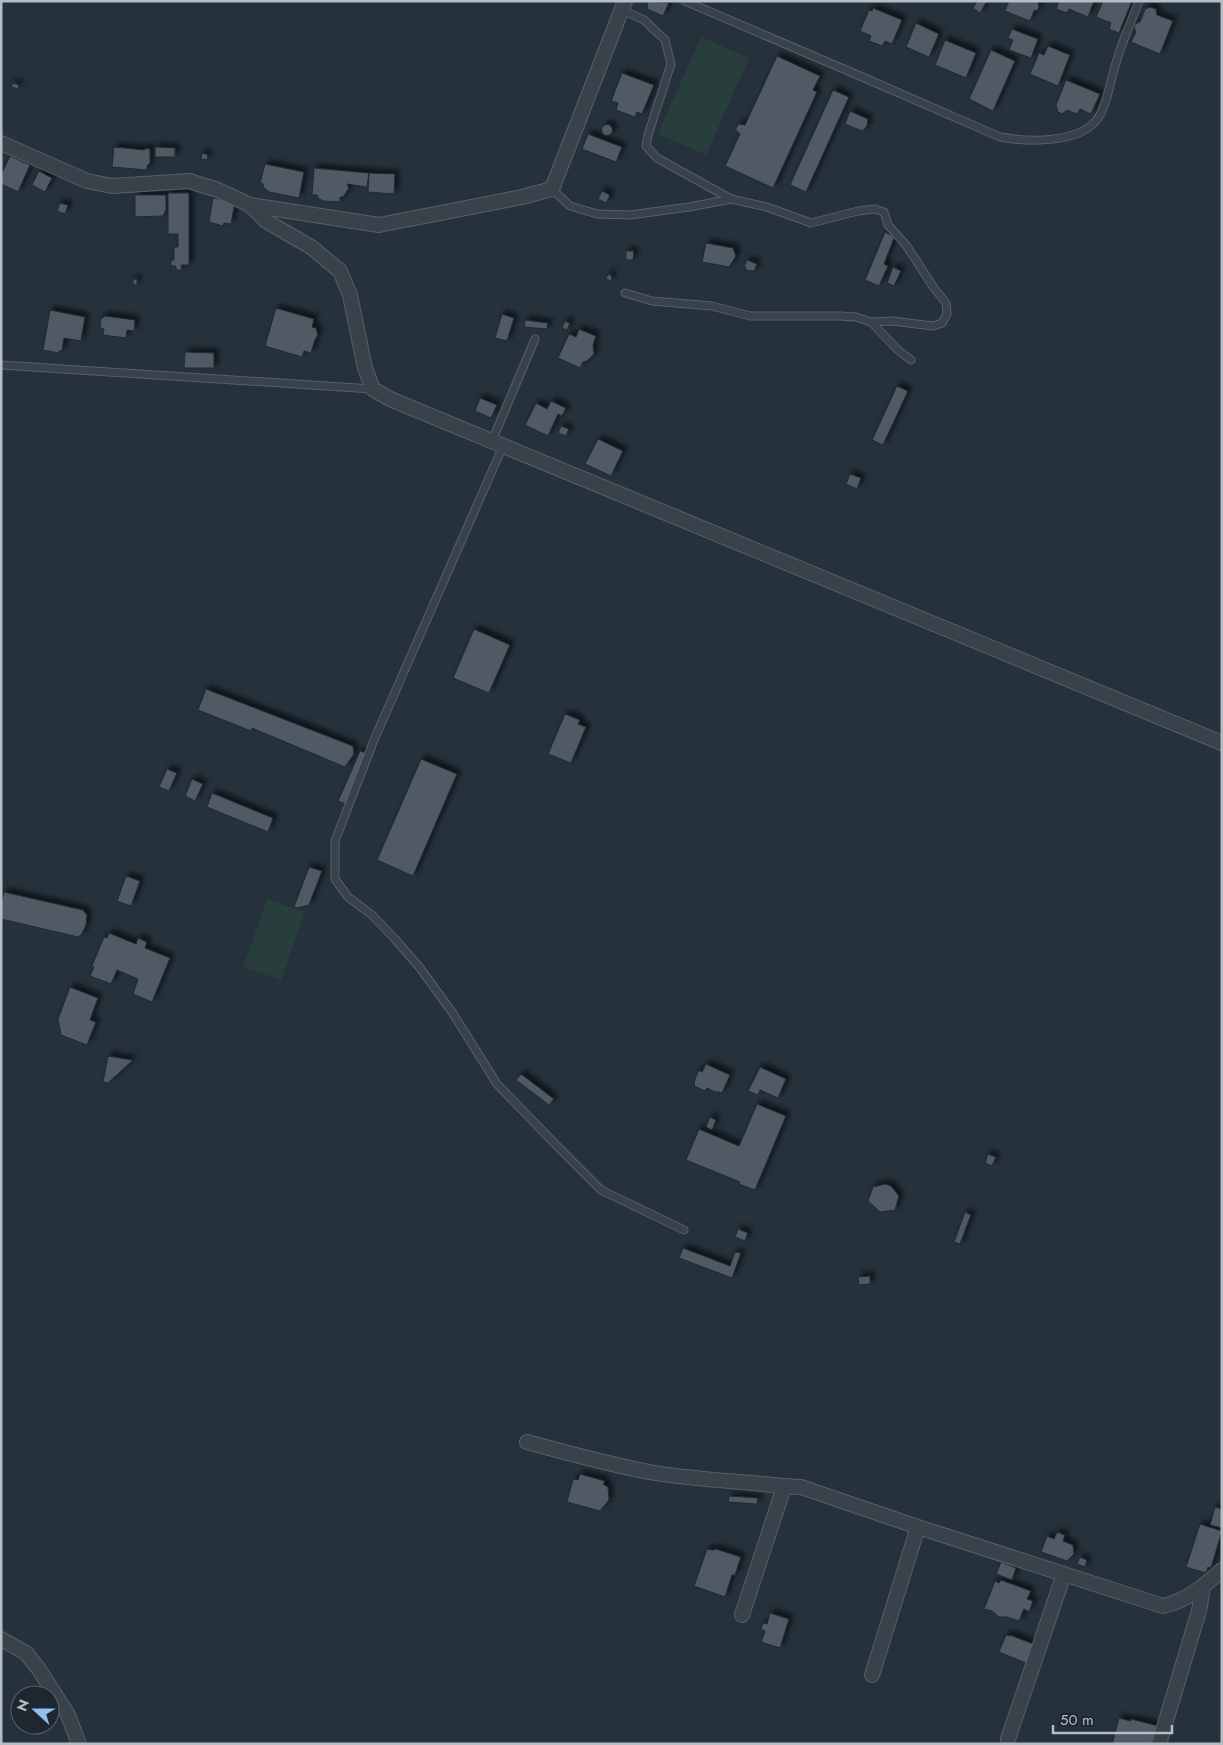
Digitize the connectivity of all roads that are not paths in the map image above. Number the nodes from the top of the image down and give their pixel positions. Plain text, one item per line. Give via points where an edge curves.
1 (685, 1) edge
2 (1138, 1) edge
3 (624, 6) edge
4 (1, 143) edge
5 (552, 188) junction
6 (731, 199) junction
7 (250, 205) junction
8 (625, 294) dead end
9 (871, 322) junction
10 (536, 339) dead end
11 (911, 360) dead end
12 (1, 365) edge
13 (373, 389) junction
14 (497, 443) junction
15 (1222, 743) edge
16 (684, 1230) dead end
17 (527, 1442) dead end
18 (784, 1487) junction
19 (918, 1527) junction
20 (1222, 1570) edge
21 (1064, 1574) junction
22 (1203, 1587) junction
23 (742, 1615) dead end
24 (1, 1639) edge
25 (872, 1675) dead end
26 (1008, 1738) dead end
27 (79, 1744) edge
28 (1159, 1744) edge

1 - 2 lane via 1000,137 1023,141 1081,133 1098,118
3 - 5 street
3 - 6 lane via 665,40 671,64 646,146 657,158
4 - 7 street via 87,181 112,186 189,181
5 - 6 lane via 570,206 597,214 630,215
5 - 7 street via 522,197 379,225
6 - 9 lane via 768,207 811,223 858,211 874,209 884,212 888,225 906,244 946,303 947,314 942,323 932,326 892,320
7 - 13 street via 266,221 311,248 340,271 350,295 365,368
8 - 9 lane via 652,301 712,306 750,316 848,316
9 - 11 lane
10 - 14 lane
12 - 13 lane
13 - 14 street
14 - 15 street
14 - 16 lane via 335,842 335,879 348,897 372,915 420,968 498,1084 560,1149 601,1190
17 - 18 street via 650,1472
18 - 19 street via 801,1487
18 - 23 street
19 - 21 street
19 - 25 street
20 - 22 street
21 - 22 street via 1163,1606
21 - 26 street
22 - 28 street via 1199,1611
24 - 27 street via 26,1653 38,1668 68,1715

